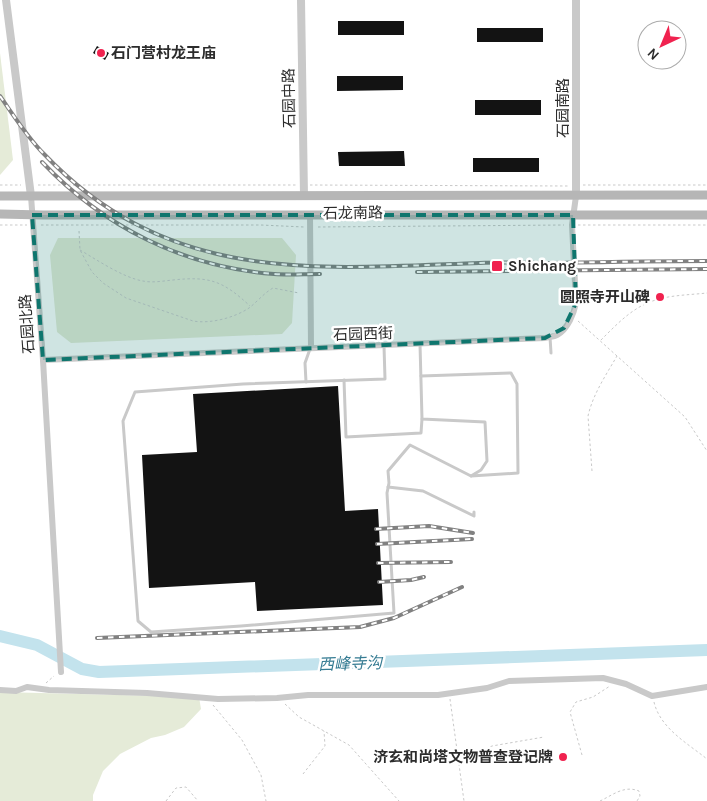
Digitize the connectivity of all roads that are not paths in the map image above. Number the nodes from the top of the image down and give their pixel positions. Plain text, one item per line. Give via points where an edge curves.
1 (6, 0) edge
2 (301, 0) edge
3 (576, 0) edge
4 (707, 195) edge
5 (0, 196) edge
6 (31, 196) junction
7 (304, 196) junction
8 (576, 196) junction
9 (0, 214) edge
10 (32, 215) junction
11 (310, 215) junction
12 (573, 215) junction
13 (707, 215) edge
14 (550, 337) junction
15 (420, 344) junction
16 (384, 345) junction
17 (310, 348) junction
18 (551, 353) dead end
19 (43, 360) junction
20 (421, 376) junction
21 (344, 380) junction
22 (306, 382) junction
23 (422, 419) junction
24 (471, 476) junction
25 (388, 487) junction
26 (474, 512) dead end
27 (61, 672) road end
28 (707, 688) edge
29 (0, 690) edge

1 - 6 street, 石园北路
2 - 7 street, 石园中路
3 - 8 street, 石园南路
4 - 8 main road, 石龙南路
5 - 6 main road, 石龙南路
6 - 7 main road, 石龙南路
6 - 10 street, 石园北路
7 - 8 main road, 石龙南路
8 - 12 street, 石园南路
9 - 10 main road, 石龙南路
10 - 11 main road, 石龙南路
10 - 19 street, 石园北路
11 - 12 main road, 石龙南路
11 - 17 street
12 - 13 main road, 石龙南路
12 - 14 street via 576,302 564,328
14 - 15 street, 石园西街
14 - 18 lane
15 - 16 street, 石园西街
15 - 20 lane
16 - 17 street, 石园西街
16 - 21 lane via 385,379
17 - 19 street, 石园西街
17 - 22 lane via 305,363
19 - 27 street, 石园北路
20 - 23 lane
20 - 24 lane via 511,373 517,384 518,473
21 - 22 lane
21 - 23 lane via 346,437 420,434
22 - 25 lane via 135,392 123,421 138,620 151,632 394,613
23 - 24 lane via 485,422 487,461
24 - 25 lane via 410,445 388,470
25 - 26 lane via 423,491 474,516
28 - 29 street via 652,696 603,678 509,681 449,694 277,698 207,698 39,688

